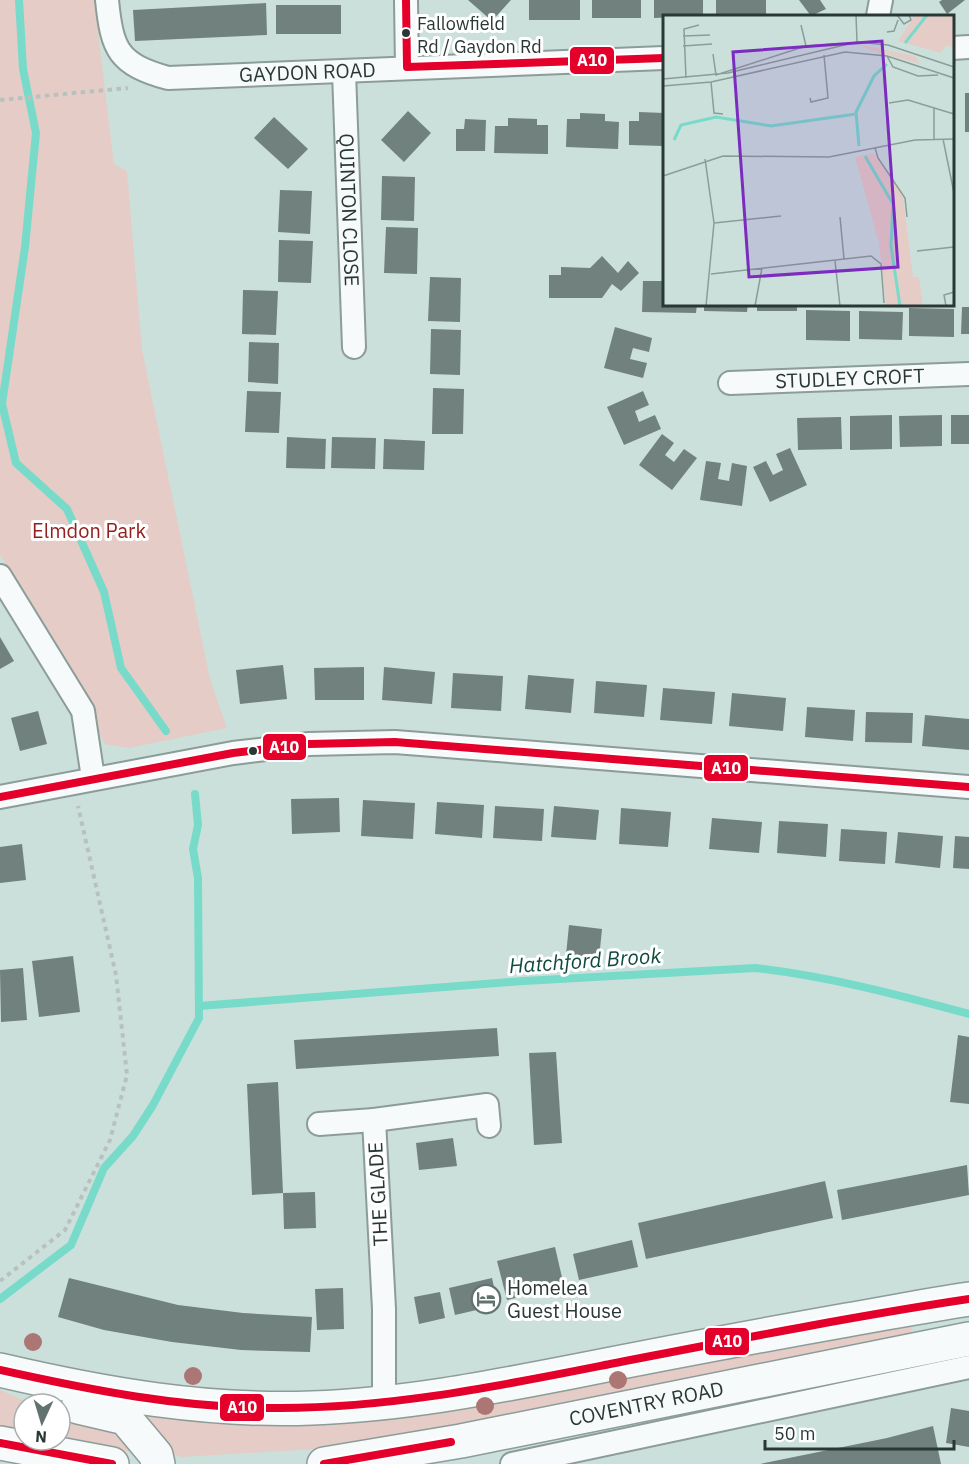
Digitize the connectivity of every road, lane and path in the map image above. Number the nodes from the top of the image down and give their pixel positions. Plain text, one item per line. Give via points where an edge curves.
1 (107, 0) edge
2 (406, 0) edge
3 (881, 0) edge
4 (878, 15) edge
5 (969, 47) edge
6 (954, 48) edge
7 (663, 58) edge
8 (407, 67) junction
9 (344, 72) junction
10 (168, 78) junction
11 (0, 100) edge
12 (354, 347) dead end
13 (969, 374) edge
14 (730, 382) dead end
15 (0, 576) edge
16 (93, 778) junction
17 (969, 787) edge
18 (0, 797) edge
19 (78, 805) dead end
20 (374, 1120) junction
21 (319, 1124) dead end
22 (489, 1126) dead end
23 (0, 1281) edge
24 (969, 1299) edge
25 (969, 1339) edge
26 (969, 1367) edge
27 (14, 1373) edge
28 (384, 1403) junction
29 (0, 1443) edge
30 (112, 1464) edge
31 (158, 1464) edge
32 (324, 1464) edge
33 (512, 1464) edge

1 - 10 street, GAYDON ROAD via 118,51 137,69
2 - 8 street
3 - 4 street
5 - 6 street
7 - 8 street, GAYDON ROAD
8 - 9 street, GAYDON ROAD
9 - 10 street, GAYDON ROAD
9 - 12 street, QUINTON CLOSE
10 - 11 path via 135,88
13 - 14 street, STUDLEY CROFT
15 - 16 street via 82,711
16 - 17 street via 232,753 309,744 395,742
16 - 18 street
19 - 23 path via 116,975 127,1075 110,1140 65,1230
20 - 21 street
20 - 22 street, THE GLADE via 487,1105
20 - 28 street, THE GLADE via 384,1309
24 - 28 highway via 473,1391
25 - 32 highway, COVENTRY ROAD via 461,1441
26 - 33 street, COVENTRY ROAD
27 - 28 highway via 175,1404 313,1408
27 - 31 highway via 47,1400 125,1418 156,1455
29 - 30 highway

